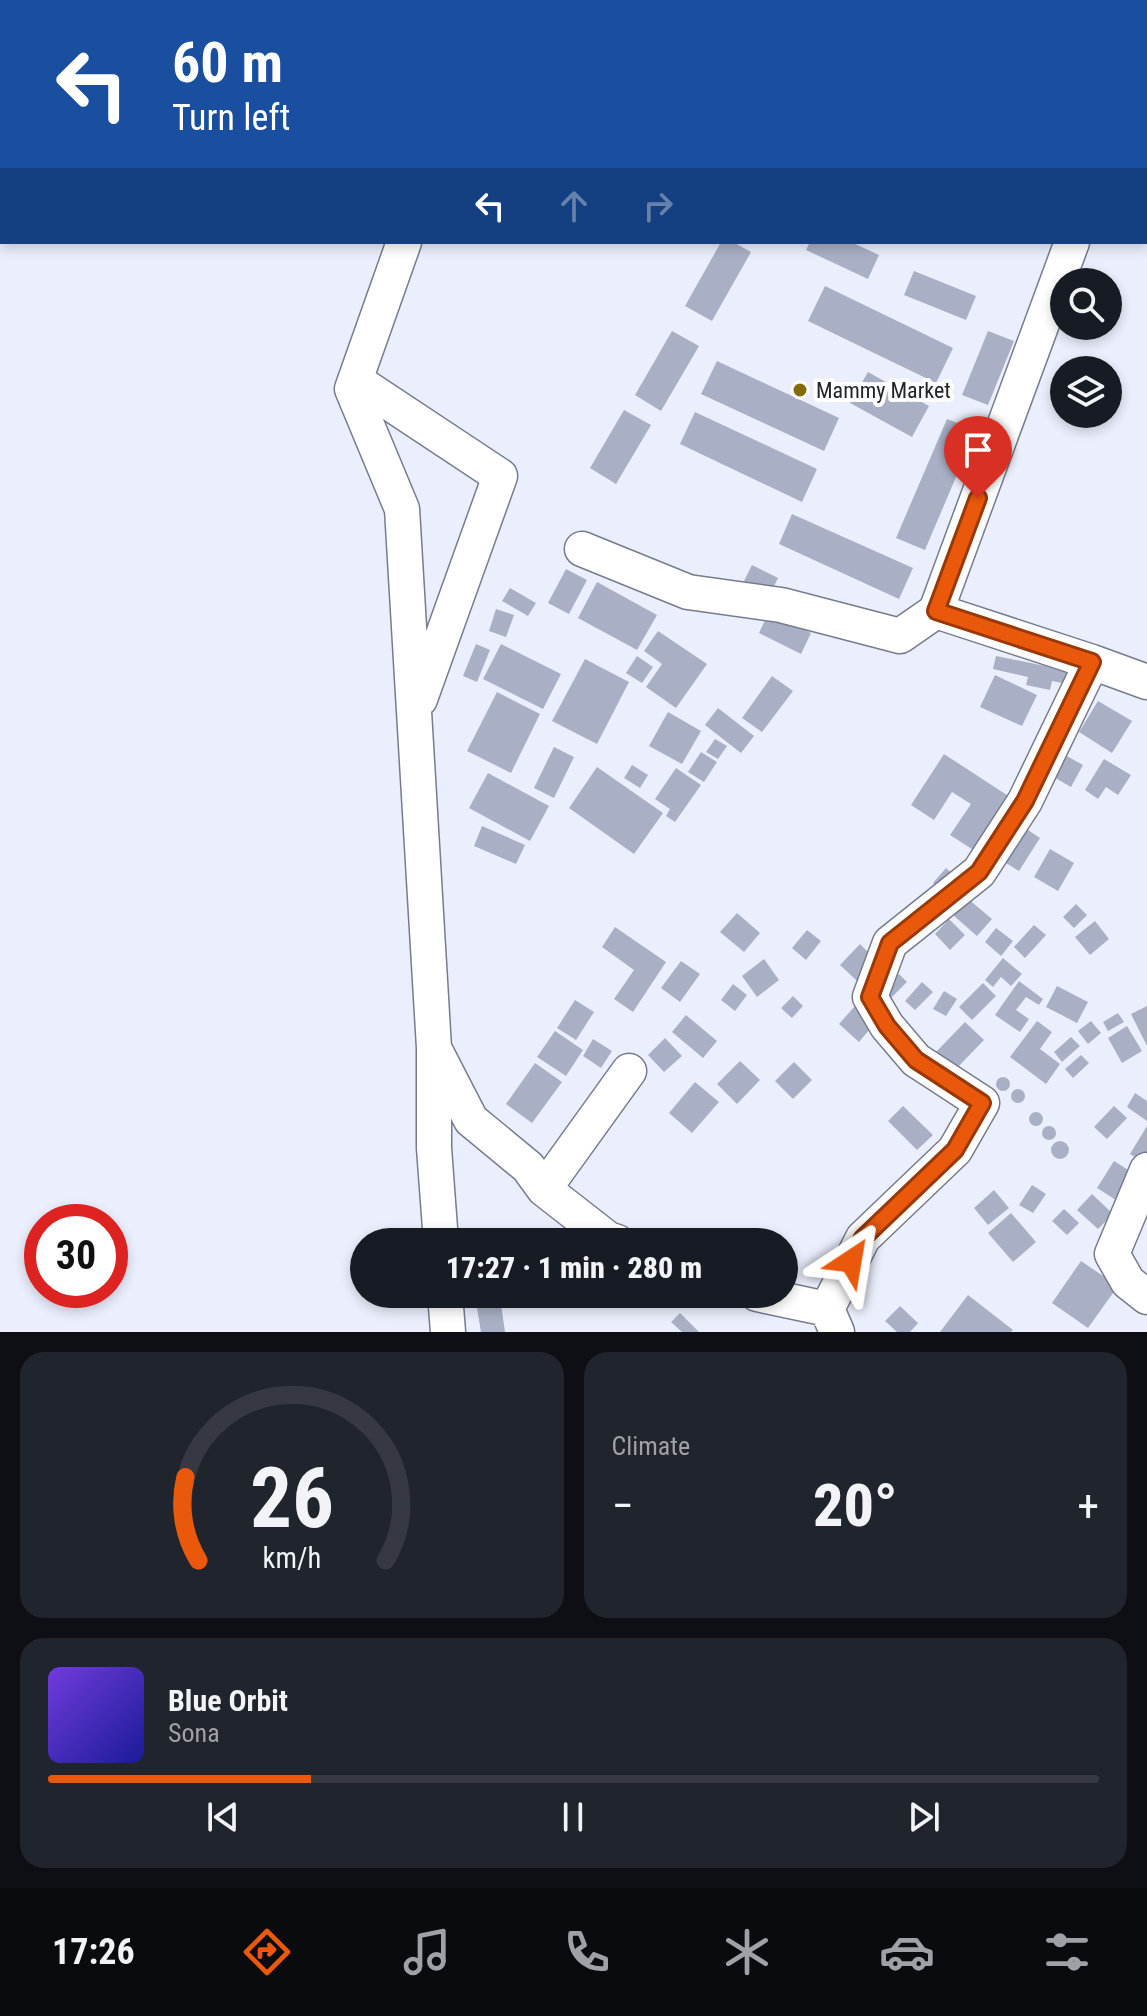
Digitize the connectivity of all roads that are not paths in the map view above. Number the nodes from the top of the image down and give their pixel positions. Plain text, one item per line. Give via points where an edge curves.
1 (403, 244) edge
2 (1071, 244) edge
3 (355, 380) junction
4 (582, 549) dead end
5 (936, 611) junction
6 (1092, 662) junction
7 (1147, 682) edge
8 (415, 712) junction
9 (434, 1048) junction
10 (629, 1071) dead end
11 (1147, 1170) edge
12 (544, 1189) junction
13 (440, 1228) edge
14 (594, 1228) edge
15 (1147, 1297) edge
16 (446, 1308) edge
17 (797, 1308) edge
18 (832, 1320) edge
19 (448, 1332) edge

1 - 3 street
2 - 5 street
3 - 8 street via 352,389 402,509
3 - 8 street via 500,476
4 - 5 street via 688,592 781,605 900,636
5 - 6 street
6 - 7 street
6 - 18 street via 1025,801 979,872 890,943 870,997 916,1060 982,1103 955,1150 863,1238
8 - 9 street
9 - 12 street via 471,1120 528,1167
9 - 13 street
10 - 12 street
11 - 15 street via 1112,1254 1128,1282
12 - 14 street
16 - 19 street
17 - 18 street

